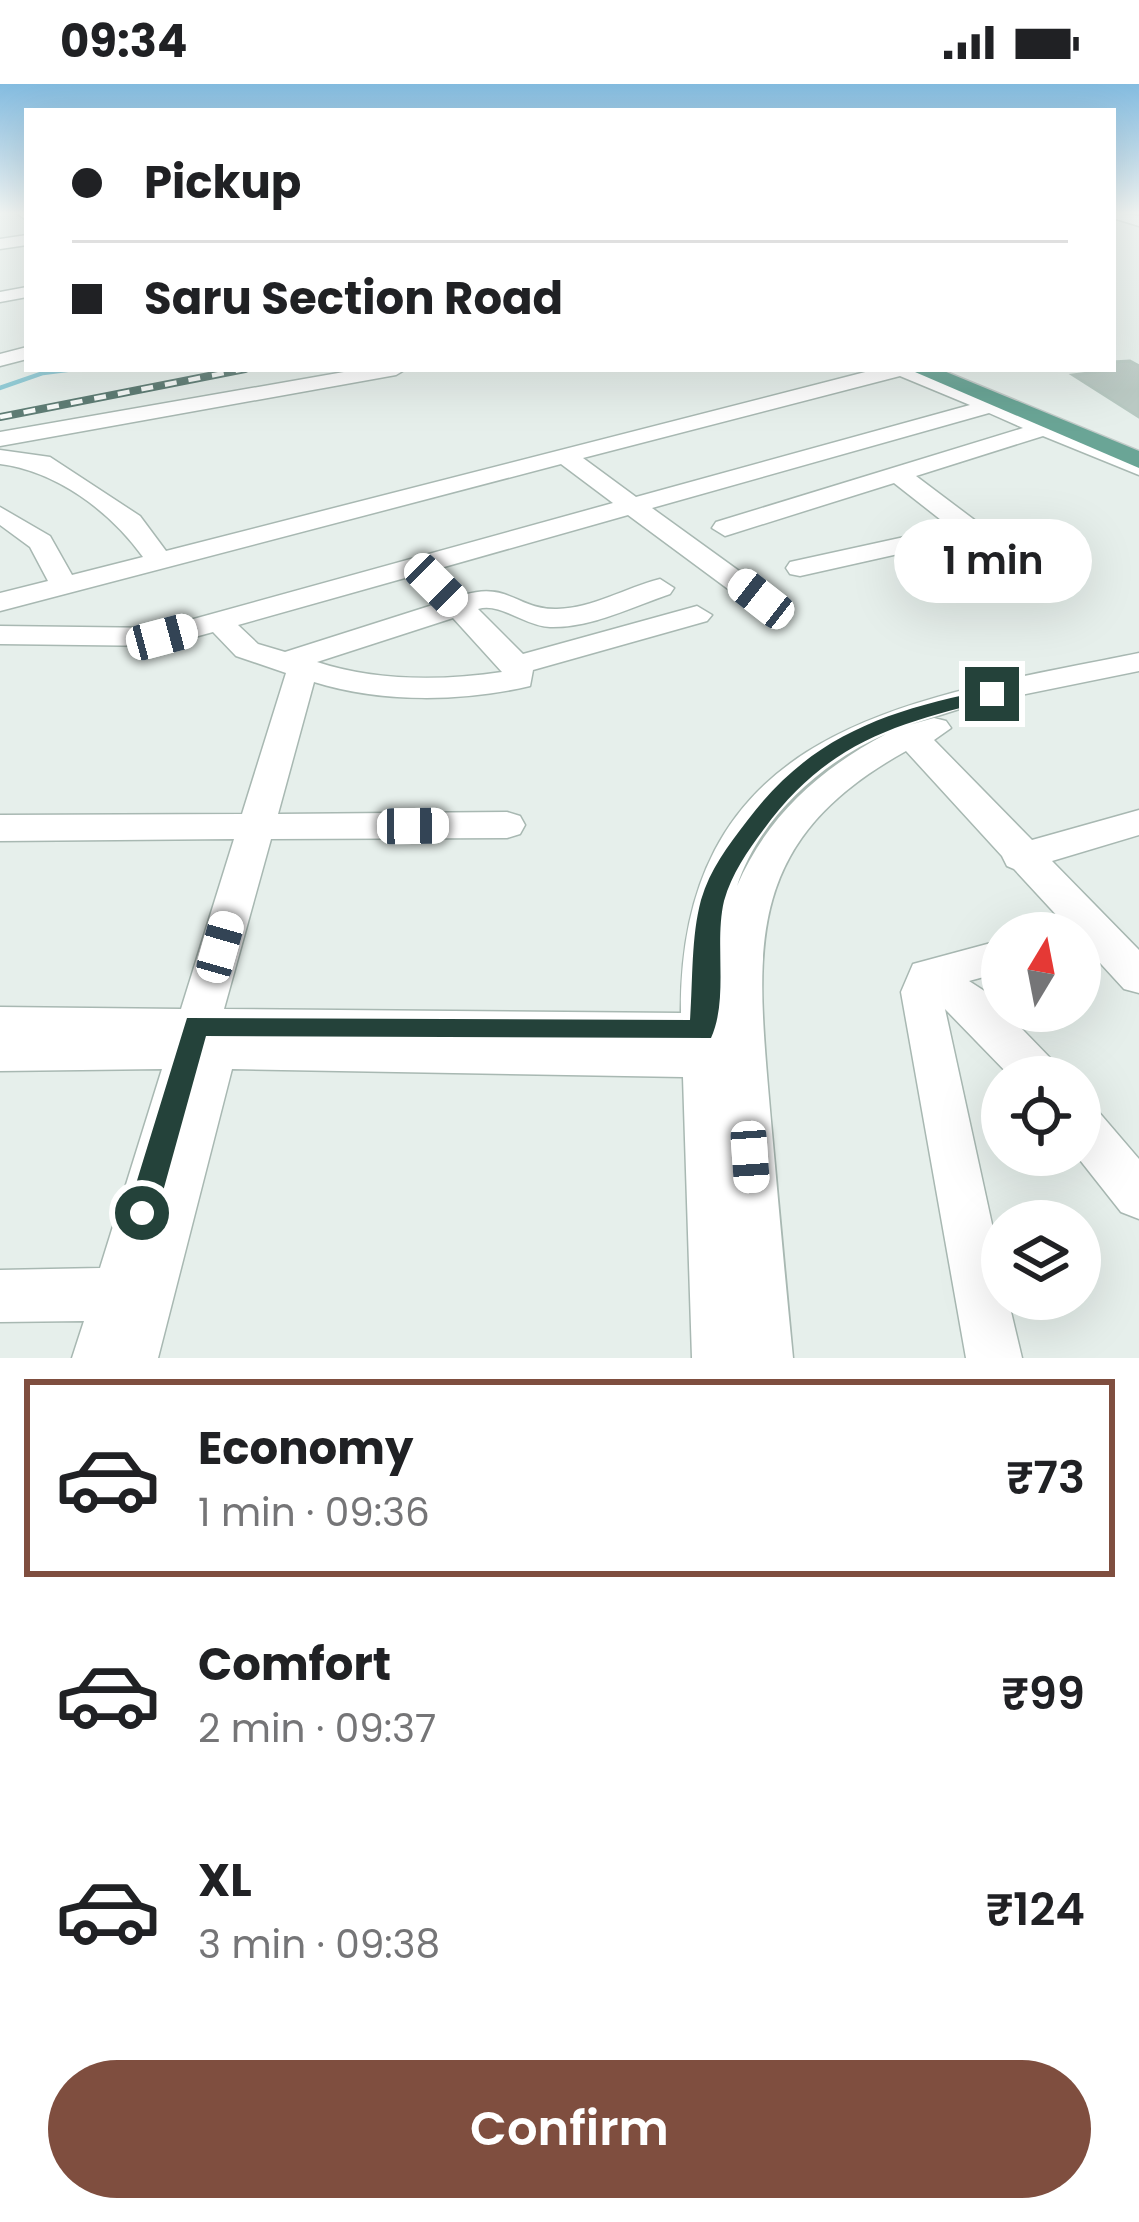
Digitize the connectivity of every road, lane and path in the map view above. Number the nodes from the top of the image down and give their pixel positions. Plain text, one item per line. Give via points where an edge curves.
1 (381, 372) edge
2 (890, 372) edge
3 (909, 372) edge
4 (926, 372) edge
5 (942, 372) edge
6 (991, 406) junction
7 (1045, 428) junction
8 (1, 448) edge
9 (1139, 459) edge
10 (571, 461) dead end
11 (897, 474) junction
12 (631, 508) junction
13 (1, 514) edge
14 (725, 528) dead end
15 (970, 530) junction
16 (159, 560) junction
17 (1011, 561) dead end
18 (418, 566) junction
19 (800, 568) dead end
20 (64, 585) junction
21 (660, 588) dead end
22 (761, 599) dead end
23 (0, 602) edge
24 (455, 604) junction
25 (697, 615) dead end
26 (221, 621) junction
27 (1, 636) edge
28 (1139, 662) edge
29 (302, 667) junction
30 (523, 676) junction
31 (1139, 677) edge
32 (910, 735) junction
33 (1139, 822) edge
34 (507, 825) dead end
35 (0, 828) edge
36 (264, 828) junction
37 (1020, 856) junction
38 (1069, 912) edge
39 (1101, 945) edge
40 (981, 962) edge
41 (928, 976) junction
42 (1139, 977) edge
43 (0, 1025) edge
44 (205, 1038) junction
45 (723, 1045) junction
46 (0, 1052) edge
47 (1019, 1056) edge
48 (1101, 1150) edge
49 (1139, 1196) edge
50 (133, 1294) junction
51 (0, 1297) edge
52 (100, 1358) edge
53 (130, 1358) edge
54 (720, 1358) edge
55 (765, 1358) edge
56 (994, 1358) edge

1 - 8 street
2 - 16 street
3 - 6 street
4 - 9 main road
5 - 9 street
6 - 7 street
6 - 12 street
7 - 9 street
7 - 11 street
8 - 16 street via 42,462 131,522
10 - 12 street
11 - 14 street
11 - 15 street
12 - 18 street
12 - 22 street
13 - 20 street via 41,542
15 - 17 street
15 - 19 street
16 - 20 street
18 - 24 street
18 - 26 street
20 - 23 street
21 - 24 street via 565,617 530,616 503,597
24 - 29 street
24 - 30 street
25 - 30 street
26 - 27 street via 162,637
26 - 29 street via 248,650
28 - 45 street via 922,709 864,731 794,779 727,863 712,903 704,952
29 - 30 street via 347,682 434,688
29 - 36 street
31 - 32 street
32 - 37 street
32 - 45 street via 843,773 763,869
33 - 37 street
34 - 36 street
35 - 36 street
36 - 44 street
37 - 38 street
39 - 42 street
40 - 41 street
41 - 47 street via 971,1004
41 - 56 street via 925,1024
43 - 44 street
44 - 45 street
44 - 46 street
44 - 50 street
45 - 54 street
45 - 55 street
48 - 49 street
50 - 51 street
50 - 52 street
50 - 53 street

